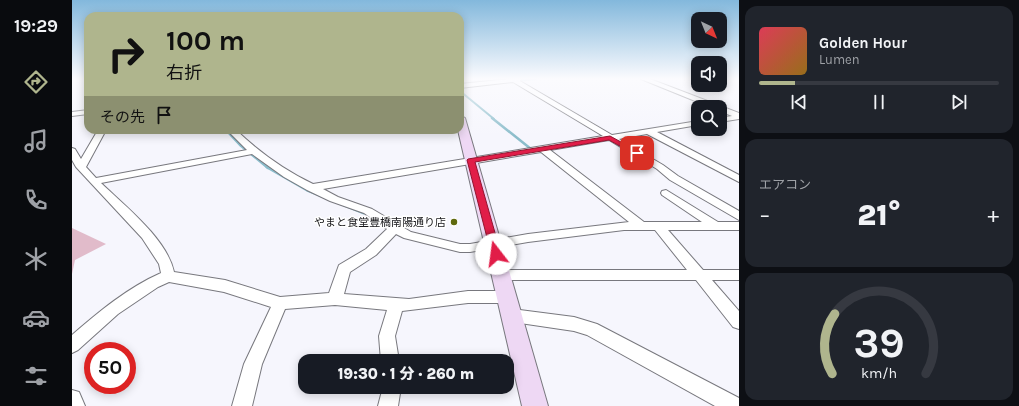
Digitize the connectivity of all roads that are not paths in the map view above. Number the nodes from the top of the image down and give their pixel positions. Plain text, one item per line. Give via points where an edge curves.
1 (545, 98) edge
2 (84, 112) edge
3 (727, 112) edge
4 (72, 114) edge
5 (739, 116) edge
6 (727, 119) edge
7 (691, 124) edge
8 (648, 131) junction
9 (464, 133) edge
10 (100, 134) edge
11 (234, 134) edge
12 (610, 138) junction
13 (543, 149) junction
14 (72, 151) edge
15 (249, 153) junction
16 (471, 160) junction
17 (81, 167) junction
18 (739, 179) edge
19 (95, 181) junction
20 (311, 188) junction
21 (666, 193) dead end
22 (739, 216) edge
23 (640, 225) junction
24 (658, 226) junction
25 (717, 226) junction
26 (739, 226) edge
27 (395, 228) junction
28 (493, 244) junction
29 (700, 274) junction
30 (502, 275) junction
31 (739, 275) edge
32 (168, 276) junction
33 (507, 297) junction
34 (335, 299) junction
35 (280, 303) junction
36 (396, 305) junction
37 (512, 316) junction
38 (739, 322) edge
39 (72, 344) edge
40 (389, 354) edge
41 (391, 394) edge
42 (72, 399) edge
43 (75, 406) edge
44 (242, 406) edge
45 (388, 406) edge
46 (535, 406) edge
47 (734, 406) edge

1 - 12 street
2 - 4 street
3 - 5 street
5 - 6 street
7 - 8 street
8 - 12 street
8 - 18 street
9 - 16 main road
10 - 17 street
11 - 15 street
12 - 13 street
12 - 22 street
13 - 16 street
13 - 23 street
14 - 17 street
15 - 19 street
15 - 20 street
16 - 20 street
16 - 28 main road
17 - 19 street
19 - 32 street via 149,239 168,270
20 - 27 street via 368,211
21 - 25 street
23 - 24 street
23 - 28 street
24 - 25 street
24 - 29 street
25 - 26 street
27 - 28 street via 408,235 460,248
27 - 34 street via 370,252 344,269
28 - 30 main road
29 - 30 street
29 - 31 street
29 - 38 street
30 - 33 main road
32 - 35 street via 225,286 263,300
32 - 39 street via 113,309
33 - 36 street via 468,297
33 - 37 main road
34 - 35 street
34 - 36 street
35 - 44 street via 253,364
36 - 40 street via 387,336
37 - 46 main road
37 - 47 street via 574,324 591,330
41 - 45 street
42 - 43 street

